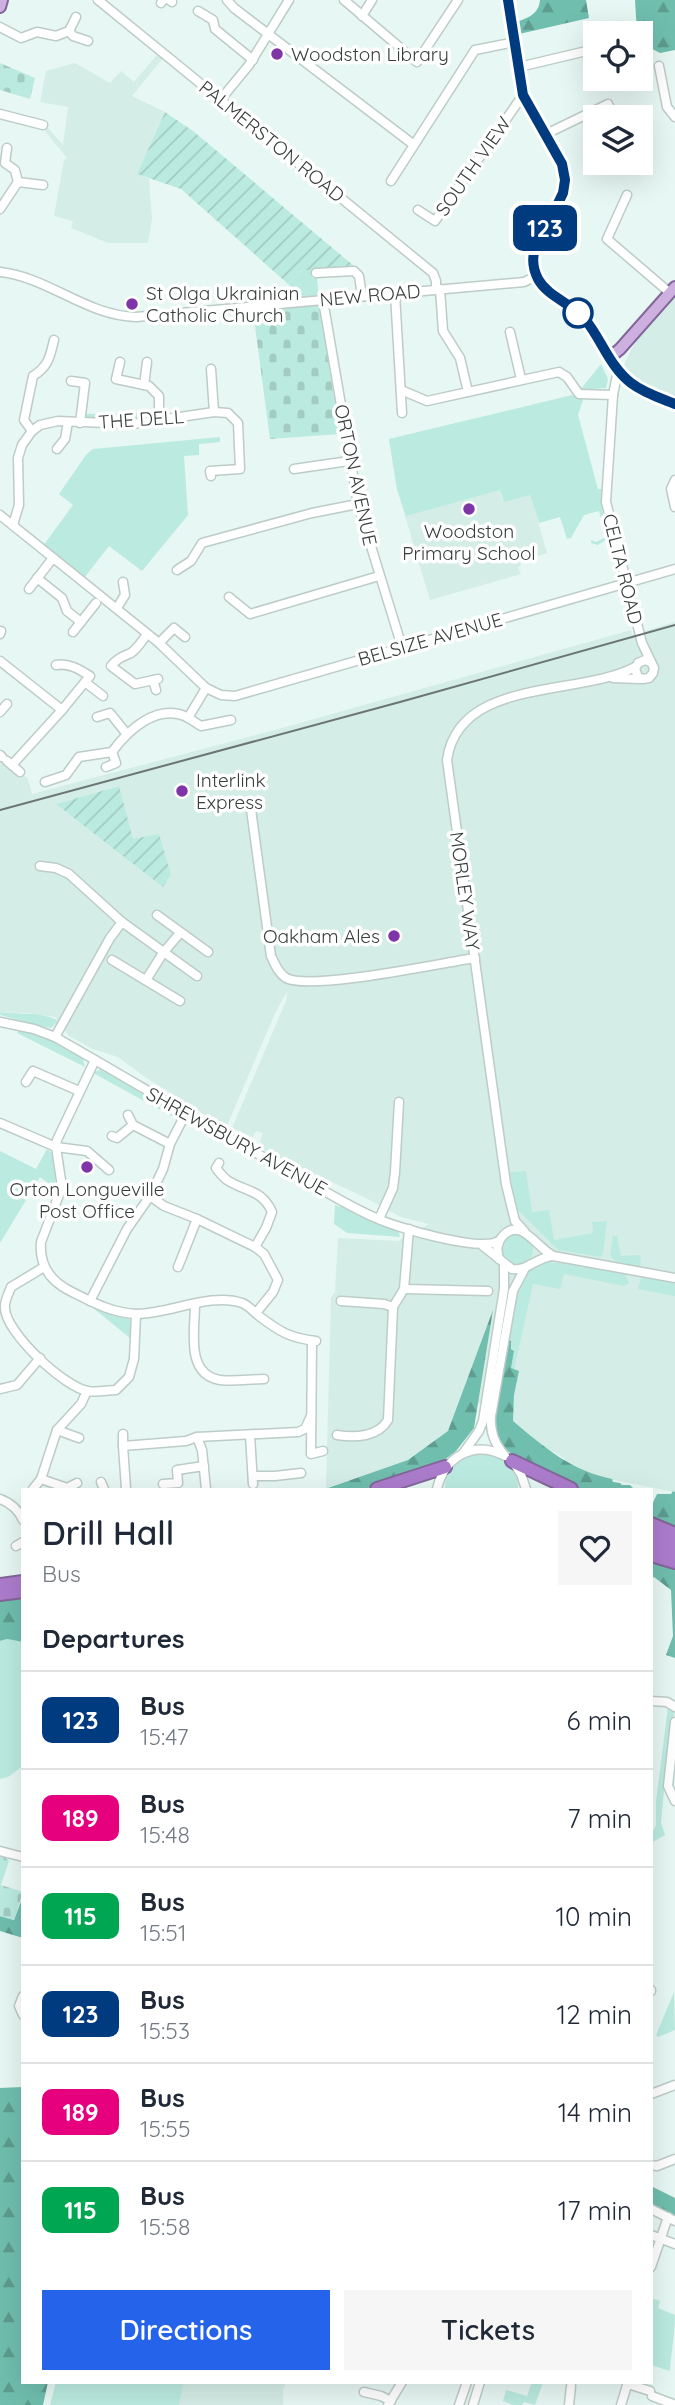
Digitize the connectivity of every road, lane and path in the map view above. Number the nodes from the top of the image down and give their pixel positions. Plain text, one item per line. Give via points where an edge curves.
1 (2, 0) edge
2 (98, 0) edge
3 (227, 0) edge
4 (289, 0) edge
5 (344, 0) edge
6 (373, 0) edge
7 (458, 0) edge
8 (508, 0) edge
9 (0, 7) edge
10 (198, 11) dead end
11 (362, 16) junction
12 (76, 17) dead end
13 (0, 27) edge
14 (69, 31) junction
15 (269, 34) junction
16 (88, 41) dead end
17 (515, 43) junction
18 (583, 51) edge
19 (253, 60) junction
20 (659, 66) dead end
21 (519, 67) junction
22 (523, 95) junction
23 (221, 99) junction
24 (0, 114) edge
25 (583, 116) edge
26 (675, 117) edge
27 (43, 125) dead end
28 (546, 134) junction
29 (414, 145) junction
30 (7, 148) dead end
31 (18, 181) junction
32 (391, 181) dead end
33 (43, 185) dead end
34 (627, 195) dead end
35 (0, 209) edge
36 (418, 210) dead end
37 (0, 272) edge
38 (316, 273) dead end
39 (536, 276) junction
40 (438, 289) junction
41 (673, 290) edge
42 (395, 294) junction
43 (362, 296) junction
44 (323, 300) junction
45 (510, 332) dead end
46 (54, 340) dead end
47 (609, 358) junction
48 (120, 362) dead end
49 (147, 362) dead end
50 (211, 369) dead end
51 (618, 370) junction
52 (521, 379) junction
53 (71, 381) dead end
54 (144, 385) junction
55 (401, 390) junction
56 (468, 392) junction
57 (613, 395) junction
58 (675, 404) edge
59 (214, 412) junction
60 (402, 413) dead end
61 (159, 421) junction
62 (68, 422) junction
63 (80, 422) junction
64 (32, 431) junction
65 (57, 450) dead end
66 (349, 461) junction
67 (294, 469) dead end
68 (211, 476) dead end
69 (675, 480) edge
70 (358, 503) junction
71 (675, 507) edge
72 (0, 515) edge
73 (13, 525) junction
74 (53, 558) junction
75 (675, 569) edge
76 (177, 570) dead end
77 (379, 576) junction
78 (37, 578) junction
79 (123, 582) dead end
80 (626, 583) junction
81 (29, 589) dead end
82 (229, 597) dead end
83 (96, 603) dead end
84 (117, 608) junction
85 (81, 622) junction
86 (73, 632) dead end
87 (147, 634) junction
88 (185, 637) dead end
89 (159, 643) junction
90 (642, 643) junction
91 (402, 647) junction
92 (0, 662) edge
93 (650, 662) junction
94 (56, 665) dead end
95 (636, 665) junction
96 (607, 678) junction
97 (640, 678) junction
98 (85, 682) junction
99 (206, 688) junction
100 (156, 691) dead end
101 (103, 696) dead end
102 (7, 704) dead end
103 (62, 710) junction
104 (0, 712) edge
105 (97, 717) dead end
106 (188, 718) junction
107 (231, 720) dead end
108 (126, 733) junction
109 (112, 752) junction
110 (5, 760) edge
111 (106, 767) dead end
112 (20, 772) dead end
113 (45, 782) dead end
114 (250, 802) dead end
115 (40, 866) dead end
116 (157, 915) dead end
117 (122, 922) junction
118 (180, 933) junction
119 (208, 952) dead end
120 (163, 953) junction
121 (475, 958) junction
122 (112, 960) dead end
123 (197, 976) dead end
124 (146, 980) junction
125 (180, 1001) dead end
126 (0, 1022) edge
127 (55, 1037) junction
128 (95, 1060) junction
129 (26, 1082) dead end
130 (79, 1091) junction
131 (399, 1102) dead end
132 (187, 1113) junction
133 (128, 1115) dead end
134 (0, 1123) edge
135 (134, 1125) junction
136 (113, 1136) dead end
137 (170, 1144) junction
138 (56, 1147) junction
139 (219, 1163) dead end
140 (109, 1170) dead end
141 (150, 1196) junction
142 (513, 1213) junction
143 (197, 1219) junction
144 (379, 1219) junction
145 (409, 1230) junction
146 (524, 1231) junction
147 (502, 1238) junction
148 (535, 1242) junction
149 (481, 1245) junction
150 (255, 1247) junction
151 (553, 1256) junction
152 (501, 1262) junction
153 (529, 1265) junction
154 (44, 1267) junction
155 (178, 1267) dead end
156 (675, 1278) edge
157 (404, 1289) junction
158 (488, 1291) dead end
159 (90, 1301) junction
160 (341, 1301) dead end
161 (195, 1304) junction
162 (393, 1307) junction
163 (256, 1313) junction
164 (136, 1314) junction
165 (40, 1359) junction
166 (264, 1379) dead end
167 (0, 1389) edge
168 (87, 1391) junction
169 (311, 1416) junction
170 (57, 1430) junction
171 (123, 1434) dead end
172 (250, 1435) junction
173 (337, 1435) dead end
174 (197, 1437) junction
175 (79, 1438) dead end
176 (123, 1446) junction
177 (323, 1451) dead end
178 (464, 1452) junction
179 (508, 1458) junction
180 (204, 1466) junction
181 (445, 1467) junction
182 (302, 1473) dead end
183 (41, 1479) junction
184 (77, 1483) dead end
185 (163, 1484) dead end
186 (34, 1488) edge
187 (67, 1488) edge
188 (126, 1488) edge
189 (206, 1488) edge
190 (380, 1488) edge
191 (437, 1488) edge
192 (526, 1488) edge
193 (569, 1488) edge
194 (0, 1499) edge
195 (21, 1516) edge
196 (653, 1525) edge
197 (675, 1534) edge
198 (653, 1537) edge
199 (675, 1544) edge
200 (653, 1546) edge
201 (675, 1553) edge
202 (653, 1556) edge
203 (675, 1562) edge
204 (21, 1582) edge
205 (0, 1585) edge
206 (21, 1591) edge
207 (0, 1594) edge
208 (653, 1701) edge
209 (675, 1707) edge
210 (675, 1722) edge
211 (672, 1772) edge
212 (675, 1801) edge
213 (0, 1851) edge
214 (21, 1856) edge
215 (675, 2085) edge
216 (653, 2093) edge
217 (675, 2159) edge
218 (653, 2165) edge
219 (653, 2210) edge
220 (672, 2219) edge
221 (655, 2237) edge
222 (675, 2244) edge
223 (401, 2384) edge
224 (466, 2384) edge
225 (479, 2384) edge
226 (628, 2384) edge
227 (630, 2384) edge
228 (572, 2386) dead end
229 (364, 2392) dead end
230 (675, 2399) edge
231 (390, 2403) edge
232 (459, 2405) edge
233 (473, 2405) edge
234 (569, 2405) edge
235 (621, 2405) edge
236 (673, 2405) edge

1 - 9 main road
2 - 23 street, PALMERSTON ROAD
3 - 15 street
4 - 15 street
5 - 11 street
6 - 11 street
7 - 11 street via 417,62
8 - 17 main road
10 - 19 street
12 - 14 street
13 - 14 street via 22,38 37,32 56,36
14 - 16 street
15 - 19 street
15 - 29 street
17 - 21 main road
17 - 29 street via 475,50
18 - 21 street
19 - 23 street
20 - 26 street via 667,107
21 - 22 main road
22 - 28 main road
22 - 36 street, SOUTH VIEW via 435,221
23 - 40 street, PALMERSTON ROAD via 433,274
24 - 27 street
25 - 28 street
28 - 39 main road via 565,180 534,253
29 - 32 street
30 - 31 street via 5,163 15,170
31 - 33 street
31 - 35 street
34 - 41 street via 607,239
37 - 44 street, NEW ROAD via 22,276 125,317
38 - 43 street via 354,271
39 - 40 street, NEW ROAD via 524,282
39 - 47 main road via 581,315
40 - 42 street, NEW ROAD
40 - 56 street via 443,331 460,358
41 - 47 main road
42 - 43 street, NEW ROAD
42 - 55 street
43 - 44 street, NEW ROAD
44 - 66 street, ORTON AVENUE
45 - 52 street
46 - 64 street via 50,360 33,376 24,420
47 - 51 main road
48 - 54 street via 116,379
49 - 54 street
50 - 59 street
51 - 57 street, CELTA ROAD
51 - 58 main road via 639,388
52 - 56 street
52 - 57 street via 558,372 579,394
53 - 63 street via 86,378
54 - 61 street via 159,396
55 - 56 street via 426,401
55 - 60 street
57 - 80 street, CELTA ROAD via 606,500
59 - 61 street, THE DELL
59 - 68 street via 228,413 238,423 240,469 210,471
61 - 63 street, THE DELL
62 - 63 street, THE DELL
62 - 64 street, THE DELL via 49,422
62 - 65 street
64 - 73 street via 18,458 19,505
66 - 67 street
66 - 70 street, ORTON AVENUE
69 - 71 street via 671,489
70 - 76 street via 202,543 191,561
70 - 77 street, ORTON AVENUE
72 - 73 street
73 - 74 street
74 - 78 street
74 - 84 street
75 - 80 street, BELSIZE AVENUE
77 - 82 street via 250,614
77 - 91 street, ORTON AVENUE
78 - 81 street
78 - 85 street via 62,598 67,611
79 - 84 street via 125,595
80 - 90 street, CELTA ROAD
80 - 91 street, BELSIZE AVENUE
83 - 85 street
84 - 87 street
85 - 86 street
87 - 89 street
87 - 100 street via 136,649 109,664 135,684 155,680
88 - 89 street via 174,628
89 - 99 street
90 - 93 street, CELTA ROAD
90 - 95 street, CELTA ROAD
91 - 99 street, BELSIZE AVENUE via 235,696
92 - 103 street
93 - 95 street
93 - 97 street via 652,675
94 - 98 street via 83,671 90,676
95 - 96 street, MORLEY WAY
95 - 97 street
96 - 97 street, MORLEY WAY
96 - 121 street, MORLEY WAY via 492,704 474,713 449,747 448,772
98 - 101 street
98 - 103 street
99 - 106 street
102 - 104 street
103 - 110 street
105 - 108 street via 110,713
106 - 107 street via 201,726
106 - 108 street via 167,713
108 - 109 street
109 - 111 street via 116,763
109 - 113 street via 79,757 66,775
110 - 112 street
114 - 121 street via 271,956 287,978 325,982
115 - 117 street via 69,874
116 - 118 street
117 - 120 street
117 - 127 street
118 - 119 street
118 - 120 street
120 - 123 street
120 - 124 street
121 - 142 street, MORLEY WAY
122 - 124 street
124 - 125 street
126 - 127 street, SHREWSBURY AVENUE
127 - 128 street, SHREWSBURY AVENUE
128 - 130 street
128 - 132 street, SHREWSBURY AVENUE
129 - 130 street via 33,1071
130 - 138 street
131 - 144 street via 396,1172
132 - 137 street
132 - 144 street, SHREWSBURY AVENUE
133 - 135 street
134 - 138 street
135 - 136 street via 117,1138
135 - 137 street
137 - 141 street
138 - 140 street via 87,1151
138 - 154 street via 62,1187 41,1242
139 - 150 street via 216,1168 226,1180 268,1201 272,1212
141 - 143 street
141 - 159 street via 127,1229
142 - 146 street, MORLEY WAY
142 - 147 street
143 - 150 street
143 - 155 street
144 - 145 street, SHREWSBURY AVENUE
145 - 149 street, SHREWSBURY AVENUE
145 - 157 street
146 - 147 street via 514,1230
146 - 148 street
147 - 149 street, SHREWSBURY AVENUE
147 - 152 street via 497,1247
148 - 151 street
148 - 153 street via 537,1253
149 - 152 street, SHREWSBURY AVENUE
150 - 163 street via 278,1280
151 - 153 street
151 - 156 street
152 - 153 street via 516,1270
152 - 178 street via 505,1289 483,1420
153 - 179 street via 513,1291 491,1416 493,1439
154 - 159 street via 62,1287
154 - 165 street via 12,1287 5,1308 15,1331
157 - 158 street
157 - 162 street
159 - 164 street
160 - 162 street
161 - 163 street via 243,1303
161 - 164 street
161 - 166 street via 195,1361 204,1375 220,1380
162 - 173 street via 388,1420 376,1432
163 - 169 street via 281,1333 314,1341
164 - 168 street via 129,1377 116,1390
165 - 167 street via 16,1385
165 - 168 street
168 - 170 street
169 - 172 street via 305,1429 298,1432
169 - 177 street via 311,1454
170 - 175 street
170 - 183 street
171 - 176 street
172 - 174 street
172 - 182 street via 253,1480
174 - 176 street
174 - 180 street
176 - 188 street
178 - 179 street via 481,1449
178 - 181 street
179 - 192 street
179 - 193 highway
180 - 185 street via 177,1470 178,1483
180 - 189 street
181 - 190 highway
181 - 191 street
183 - 186 street
183 - 187 street
184 - 187 street
194 - 195 street
196 - 197 highway
198 - 199 highway
200 - 201 highway
202 - 203 highway
204 - 205 highway
206 - 207 highway
208 - 209 street
210 - 211 street
211 - 212 street via 668,1786
213 - 214 street
215 - 216 street
217 - 218 street
219 - 220 street
220 - 221 street
221 - 222 street
223 - 231 street
224 - 232 street
225 - 233 street
226 - 235 street
227 - 236 street
228 - 234 street
229 - 231 street
230 - 236 street

